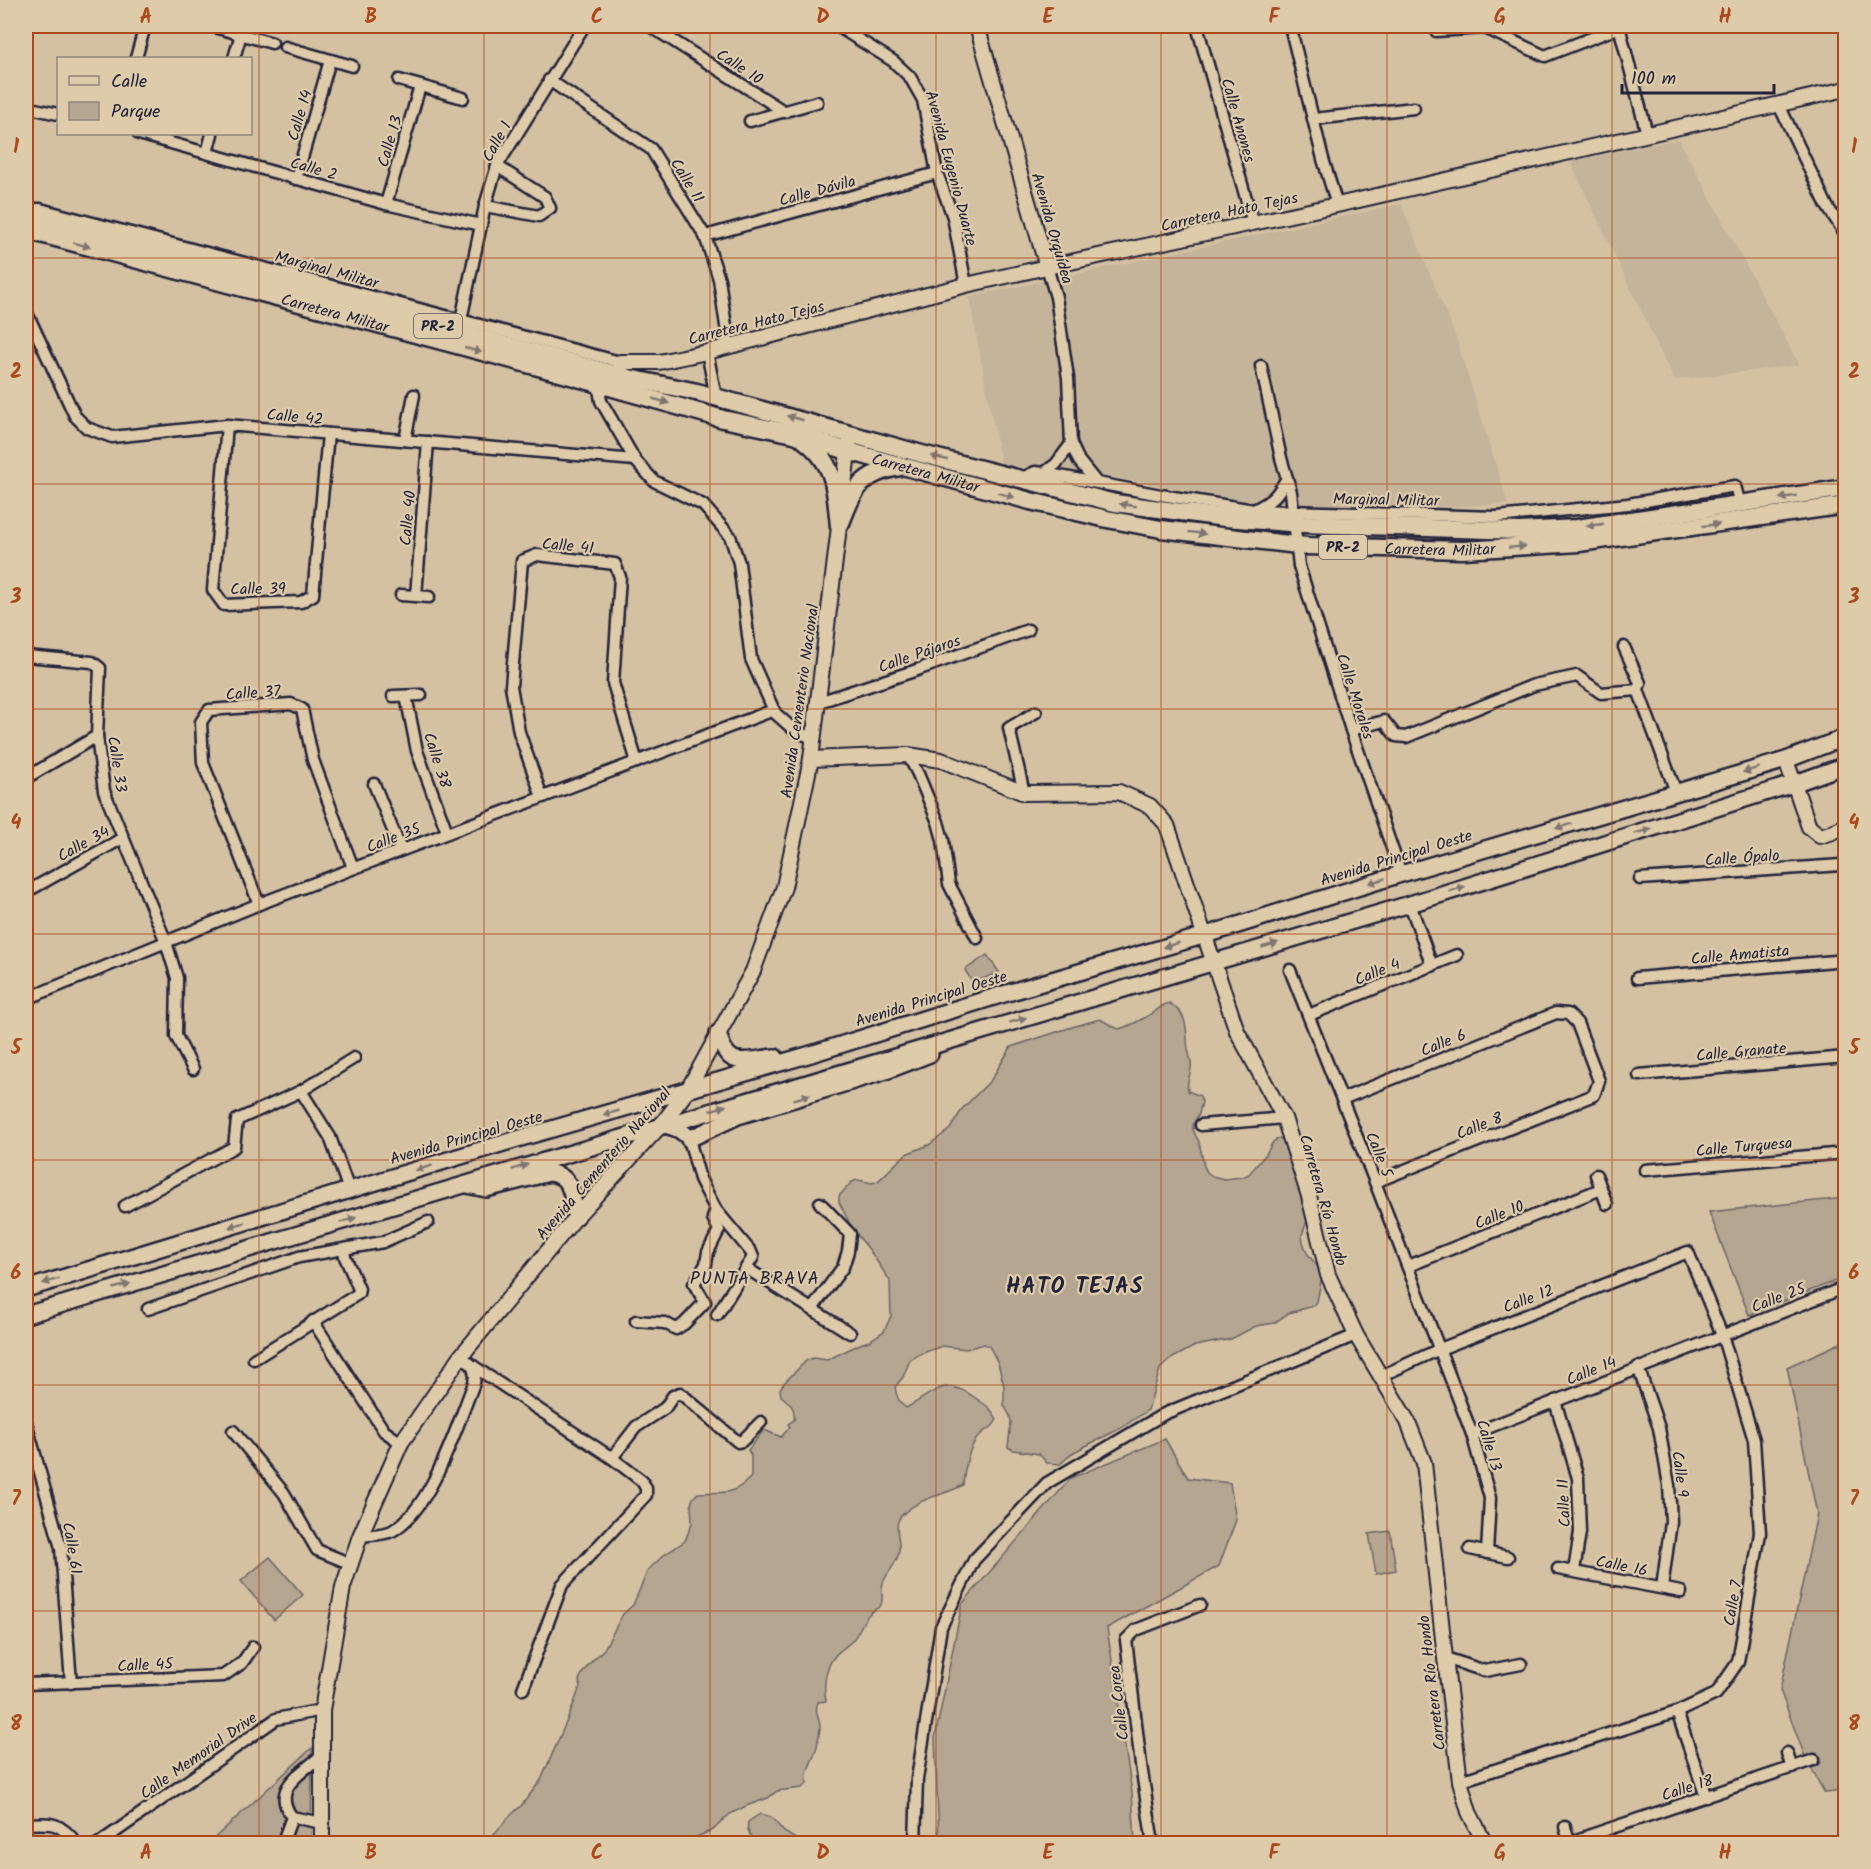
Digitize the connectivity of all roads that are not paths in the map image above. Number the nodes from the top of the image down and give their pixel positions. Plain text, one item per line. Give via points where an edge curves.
1 (146, 26) edge
2 (211, 26) edge
3 (584, 26) edge
4 (650, 26) edge
5 (837, 26) edge
6 (978, 26) edge
7 (1197, 26) edge
8 (1290, 26) edge
9 (1619, 26) edge
10 (1436, 31) dead end
11 (241, 34) junction
12 (272, 43) dead end
13 (285, 47) dead end
14 (136, 57) edge
15 (234, 57) edge
16 (330, 60) junction
17 (352, 66) dead end
18 (399, 80) dead end
19 (549, 80) junction
20 (420, 86) junction
21 (1845, 89) edge
22 (463, 98) dead end
23 (818, 102) dead end
24 (1779, 105) junction
25 (26, 107) edge
26 (1414, 108) dead end
27 (785, 112) junction
28 (57, 114) edge
29 (1314, 118) junction
30 (750, 121) dead end
31 (1647, 134) junction
32 (143, 135) edge
33 (212, 135) edge
34 (207, 153) junction
35 (497, 166) junction
36 (937, 173) junction
37 (296, 179) junction
38 (386, 204) junction
39 (1337, 205) junction
40 (485, 206) junction
41 (26, 209) edge
42 (26, 216) edge
43 (1253, 223) junction
44 (481, 225) junction
45 (26, 230) edge
46 (1845, 235) edge
47 (705, 236) junction
48 (1047, 267) junction
49 (966, 285) junction
50 (26, 310) edge
51 (461, 320) junction
52 (729, 346) junction
53 (707, 352) junction
54 (620, 362) joint
55 (1261, 366) dead end
56 (598, 383) junction
57 (414, 395) dead end
58 (716, 397) junction
59 (227, 425) junction
60 (328, 434) junction
61 (794, 434) junction
62 (851, 434) junction
63 (405, 440) junction
64 (428, 442) junction
65 (1071, 444) junction
66 (848, 452) junction
67 (635, 460) junction
68 (901, 466) junction
69 (1044, 473) junction
70 (1287, 478) junction
71 (1020, 479) junction
72 (1096, 482) junction
73 (1845, 488) edge
74 (1845, 505) edge
75 (1254, 510) junction
76 (1294, 518) junction
77 (839, 526) junction
78 (1297, 545) junction
79 (401, 595) dead end
80 (416, 596) junction
81 (429, 597) dead end
82 (1028, 630) dead end
83 (1624, 648) dead end
84 (26, 656) edge
85 (1638, 690) junction
86 (421, 695) dead end
87 (393, 696) dead end
88 (406, 696) junction
89 (819, 702) junction
90 (774, 710) junction
91 (1036, 712) dead end
92 (1351, 730) junction
93 (97, 736) junction
94 (1845, 737) edge
95 (814, 739) junction
96 (908, 755) junction
97 (811, 759) junction
98 (1786, 760) junction
99 (637, 762) junction
100 (1845, 765) edge
101 (26, 778) edge
102 (374, 784) dead end
103 (1793, 784) junction
104 (1676, 792) junction
105 (1024, 793) junction
106 (542, 797) junction
107 (1845, 826) edge
108 (447, 832) junction
109 (123, 838) junction
110 (401, 850) junction
111 (1845, 867) edge
112 (353, 868) junction
113 (1401, 874) junction
114 (1640, 879) dead end
115 (26, 892) edge
116 (259, 903) junction
117 (1410, 904) junction
118 (1206, 935) junction
119 (977, 938) dead end
120 (166, 942) junction
121 (1457, 956) dead end
122 (1845, 960) edge
123 (1214, 961) junction
124 (1432, 966) junction
125 (1290, 970) dead end
126 (1637, 978) dead end
127 (26, 999) edge
128 (1309, 1015) junction
129 (718, 1033) junction
130 (962, 1037) junction
131 (811, 1054) junction
132 (1845, 1057) edge
133 (354, 1058) dead end
134 (193, 1069) dead end
135 (1638, 1075) dead end
136 (687, 1090) junction
137 (301, 1091) junction
138 (1594, 1095) joint
139 (1342, 1099) junction
140 (1284, 1119) junction
141 (662, 1125) junction
142 (1201, 1125) dead end
143 (689, 1139) junction
144 (1845, 1153) edge
145 (1645, 1170) dead end
146 (1596, 1175) dead end
147 (1375, 1182) junction
148 (464, 1185) junction
149 (1601, 1189) junction
150 (349, 1190) junction
151 (820, 1203) dead end
152 (1607, 1204) dead end
153 (125, 1206) dead end
154 (716, 1210) junction
155 (576, 1217) junction
156 (428, 1222) dead end
157 (292, 1237) junction
158 (344, 1250) junction
159 (1688, 1252) joint
160 (299, 1257) junction
161 (1408, 1266) junction
162 (746, 1268) junction
163 (1845, 1287) edge
164 (26, 1289) edge
165 (148, 1309) dead end
166 (812, 1309) junction
167 (26, 1315) edge
168 (717, 1315) dead end
169 (313, 1321) junction
170 (636, 1321) dead end
171 (850, 1333) dead end
172 (1356, 1335) junction
173 (1722, 1335) junction
174 (1440, 1349) junction
175 (461, 1356) junction
176 (254, 1359) dead end
177 (474, 1366) junction
178 (1638, 1367) junction
179 (1381, 1376) junction
180 (1555, 1401) junction
181 (26, 1422) edge
182 (761, 1422) dead end
183 (233, 1431) dead end
184 (1472, 1434) junction
185 (401, 1443) junction
186 (612, 1458) junction
187 (360, 1536) junction
188 (1470, 1549) dead end
189 (1487, 1553) junction
190 (1508, 1557) dead end
191 (351, 1564) junction
192 (1558, 1569) dead end
193 (1574, 1571) junction
194 (1662, 1588) junction
195 (1680, 1592) dead end
196 (1200, 1605) dead end
197 (253, 1647) dead end
198 (1444, 1658) junction
199 (1521, 1664) dead end
200 (71, 1683) junction
201 (26, 1684) edge
202 (523, 1689) dead end
203 (322, 1710) junction
204 (1677, 1712) junction
205 (1787, 1753) dead end
206 (322, 1755) junction
207 (1814, 1760) dead end
208 (1792, 1768) junction
209 (1460, 1781) junction
210 (1706, 1797) junction
211 (292, 1817) junction
212 (322, 1823) junction
213 (26, 1824) edge
214 (1565, 1827) dead end
215 (1570, 1843) edge
216 (77, 1844) edge
217 (98, 1844) edge
218 (282, 1844) edge
219 (322, 1844) edge
220 (915, 1844) edge
221 (1153, 1844) edge
222 (1485, 1844) edge

1 - 14 street
2 - 11 street
3 - 19 street, Calle 1
4 - 27 street, Calle 10
5 - 36 street, Avenida Eugenio Duarte via 893,61 910,77 922,100
6 - 48 street, Avenida Orquídea
7 - 43 street, Calle Anones
8 - 29 street
9 - 10 street via 1545,56 1485,28
9 - 31 street
11 - 12 street
11 - 15 street
13 - 16 street
16 - 17 street
16 - 37 street, Calle 14
18 - 20 street
19 - 35 street, Calle 1
19 - 47 street, Calle 11 via 651,149
20 - 22 street
20 - 38 street, Calle 13
21 - 24 street, Carretera Hato Tejas
23 - 27 street
24 - 31 street, Carretera Hato Tejas
24 - 46 street
25 - 28 street
26 - 29 street
27 - 30 street
29 - 39 street
31 - 39 street, Carretera Hato Tejas
32 - 34 street, Calle 2
33 - 34 street
34 - 37 street, Calle 2
35 - 40 street, Calle 1
35 - 40 street via 545,197 550,208 539,216
36 - 47 street, Calle Dávila
36 - 49 street, Avenida Eugenio Duarte via 953,217
37 - 38 street, Calle 2
38 - 44 street, Calle 2
39 - 43 street, Carretera Hato Tejas
40 - 44 street, Calle 1
41 - 51 street, Marginal Militar via 40,209
42 - 58 main road, Carretera Militar / PR-2 via 629,378
43 - 48 street, Carretera Hato Tejas
44 - 51 street, Calle 1
45 -> 56 main road, Carretera Militar / PR-2
47 - 52 street, Calle 11 via 719,279
48 - 49 street, Carretera Hato Tejas
48 - 65 street, Avenida Orquídea via 1056,297 1068,378
49 - 52 street, Carretera Hato Tejas
50 - 59 street, Calle 42 via 75,416 87,428 112,437
51 - 54 street, Marginal Militar
52 - 53 street, Carretera Hato Tejas
53 - 54 street, Carretera Hato Tejas via 659,362
53 - 58 street
55 - 70 street, Calle Morales
56 -> 61 main road, Carretera Militar / PR-2 via 723,419
56 - 67 street via 601,401
57 - 63 street
62 -> 58 main road, Carretera Militar / PR-2
59 - 60 street, Calle 42
59 - 60 street, Calle 39 via 213,590 224,605 301,602 313,594
60 - 63 street, Calle 42
61 - 66 main road, Carretera Militar / PR-2
61 - 77 main road via 813,447 828,466
62 - 66 street, Avenida Cementerio Nacional
71 -> 62 main road, Carretera Militar / PR-2
63 - 64 street, Calle 42
64 - 67 street, Calle 42
64 - 80 street, Calle 40
65 - 69 street
65 - 72 street
66 - 68 main road, Carretera Militar / PR-2
66 - 77 street, Avenida Cementerio Nacional
67 - 90 street via 654,482 703,505 730,536 740,563 751,659
68 - 77 main road via 882,469 866,478 852,494
68 -> 78 main road, Carretera Militar / PR-2 via 1107,519
69 - 71 street via 1035,472
69 - 72 street
70 - 75 street via 1279,494
70 - 76 street, Calle Morales
76 -> 71 main road, Carretera Militar / PR-2 via 1225,518 1115,503
72 - 75 street
73 -> 76 main road, Carretera Militar / PR-2 via 1577,528 1520,531
78 -> 74 main road, Carretera Militar / PR-2 via 1463,550 1579,543
75 - 76 street
76 - 78 street, Calle Morales
77 - 89 street, Avenida Cementerio Nacional
78 - 92 street, Calle Morales via 1299,566
79 - 80 street
80 - 81 street
82 - 89 street, Calle Pájaros
83 - 85 street via 1640,683
84 - 93 street, Calle 33 via 92,662 100,668
85 - 92 street via 1600,693 1577,676 1534,685 1406,738 1396,736 1384,722
85 - 104 street
86 - 88 street
87 - 88 street
88 - 108 street, Calle 38 via 417,751
89 - 95 street, Avenida Cementerio Nacional
90 - 95 street via 794,730
90 - 99 street, Calle 35
91 - 105 street via 1009,728
92 - 113 street, Calle Morales
93 - 101 street
93 - 109 street, Calle 33 via 104,791
94 - 98 main road, Avenida Principal Oeste
95 - 97 street, Avenida Cementerio Nacional
96 - 97 street, Carretera Río Hondo
96 - 105 street, Carretera Río Hondo via 941,760
96 - 119 street via 943,840 949,884
97 - 129 street, Avenida Cementerio Nacional via 784,887 753,971
98 - 103 street
98 -> 104 main road, Avenida Principal Oeste
99 - 106 street, Calle 35
99 - 106 street, Calle 41 via 613,683 620,577 615,564 537,555 522,561 511,686 519,732
100 - 103 main road
102 - 110 street
103 - 107 street via 1809,827 1816,834
117 -> 103 main road
104 -> 113 main road, Avenida Principal Oeste
105 - 118 street, Carretera Río Hondo via 1119,792 1150,806 1167,825
106 - 108 street, Calle 35
108 - 110 street, Calle 35
109 - 115 street, Calle 34
109 - 120 street, Calle 33
110 - 112 street, Calle 35
111 - 114 street, Calle Ópalo
112 - 116 street, Calle 35
112 - 116 street, Calle 37 via 313,760 302,709 291,704 209,710 201,722 203,763
113 -> 118 main road, Avenida Principal Oeste
116 - 120 street, Calle 35
123 -> 117 main road
117 - 124 street
118 - 123 street, Carretera Río Hondo
118 -> 131 main road, Avenida Principal Oeste
120 - 127 street, Calle 35
120 - 134 street, Calle 33 via 177,978 176,1036
121 - 124 street, Calle 4
122 - 126 street, Calle Amatista
130 -> 123 main road
123 - 140 street, Carretera Río Hondo via 1237,1031
124 - 128 street, Calle 4
125 - 128 street, Calle 5
128 - 139 street, Calle 5
129 - 131 main road via 727,1056 739,1061
129 - 136 street, Avenida Cementerio Nacional
141 -> 130 main road
143 -> 130 main road via 738,1116 921,1058
131 - 136 main road, Avenida Principal Oeste
132 - 135 street, Calle Granate
133 - 137 street
136 - 141 street, Avenida Cementerio Nacional
136 -> 150 main road, Avenida Principal Oeste
137 - 150 street via 330,1137
137 - 153 street via 237,1120 234,1147
138 - 139 street, Calle 6 via 1599,1081 1577,1023 1568,1014 1556,1013
138 - 147 street, Calle 8
139 - 147 street, Calle 5
140 - 142 street
140 - 172 street, Carretera Río Hondo via 1309,1196 1328,1275
141 - 143 main road via 681,1130
148 -> 141 main road
141 - 155 street, Avenida Cementerio Nacional
143 - 154 street via 700,1179
144 - 145 street, Calle Turquesa
146 - 149 street
147 - 161 street, Calle 5
148 - 155 main road via 486,1189 558,1174 567,1182
157 -> 148 main road
149 - 152 street
149 - 161 street, Calle 10
150 -> 164 main road, Avenida Principal Oeste
151 - 166 street via 850,1234 843,1267
154 - 162 street via 751,1252 753,1257
154 - 170 street via 713,1218 720,1230 694,1284 705,1302 676,1329 665,1323
155 - 175 street, Avenida Cementerio Nacional
156 - 158 street via 383,1242
157 - 160 street
167 -> 157 main road
158 - 160 street
158 - 169 street via 358,1294
159 - 173 street, Calle 7
159 - 174 street, Calle 12
160 - 165 street
161 - 174 street, Calle 5
162 - 166 street
162 - 168 street
163 - 173 street, Calle 25
166 - 171 street
169 - 176 street
169 - 185 street via 384,1431
172 - 179 street, Carretera Río Hondo
172 - 220 street via 1164,1414 1047,1483 974,1560 941,1627 917,1779
173 - 178 street, Calle 14
173 - 204 street, Calle 7 via 1754,1440 1760,1533 1738,1662 1716,1694
174 - 179 street, Calle 12
174 - 184 street, Calle 13
175 - 177 street
175 - 185 street, Avenida Cementerio Nacional
177 - 186 street
177 - 187 street via 474,1383 444,1458 419,1505 390,1532
178 - 180 street, Calle 14
178 - 194 street, Calle 9 via 1659,1428 1669,1485 1671,1522
179 - 198 street, Carretera Río Hondo via 1408,1422 1424,1463
180 - 184 street, Calle 14
180 - 193 street, Calle 11 via 1578,1478 1580,1532
181 - 200 street, Calle 61 via 61,1548
182 - 186 street via 738,1442 680,1394 636,1426
183 - 191 street via 284,1493 318,1550
184 - 189 street, Calle 13 via 1490,1498
185 - 187 street, Avenida Cementerio Nacional
186 - 202 street via 642,1481 646,1495 562,1585
187 - 191 street, Avenida Cementerio Nacional
188 - 189 street
189 - 190 street
191 - 203 street, Avenida Cementerio Nacional via 343,1587
192 - 193 street, Calle 16
193 - 194 street, Calle 16
194 - 195 street, Calle 16
196 - 221 street, Calle Corea via 1136,1630 1126,1640
197 - 200 street, Calle 45 via 242,1664 223,1676
198 - 199 street via 1485,1671
198 - 209 street, Carretera Río Hondo
200 - 201 street, Calle 45
203 - 206 street, Avenida Cementerio Nacional
203 - 217 street, Calle Memorial Drive via 276,1719
204 - 209 street, Calle 7
204 - 210 street
205 - 208 street
206 - 211 street via 284,1793 284,1803
206 - 212 street, Avenida Cementerio Nacional
207 - 208 street, Calle 18
208 - 210 street, Calle 18
209 - 222 street, Carretera Río Hondo via 1469,1812
210 - 215 street, Calle 18
211 - 212 street
211 - 218 street
212 - 219 street, Avenida Cementerio Nacional
213 - 216 street via 50,1823 66,1829
214 - 215 street

